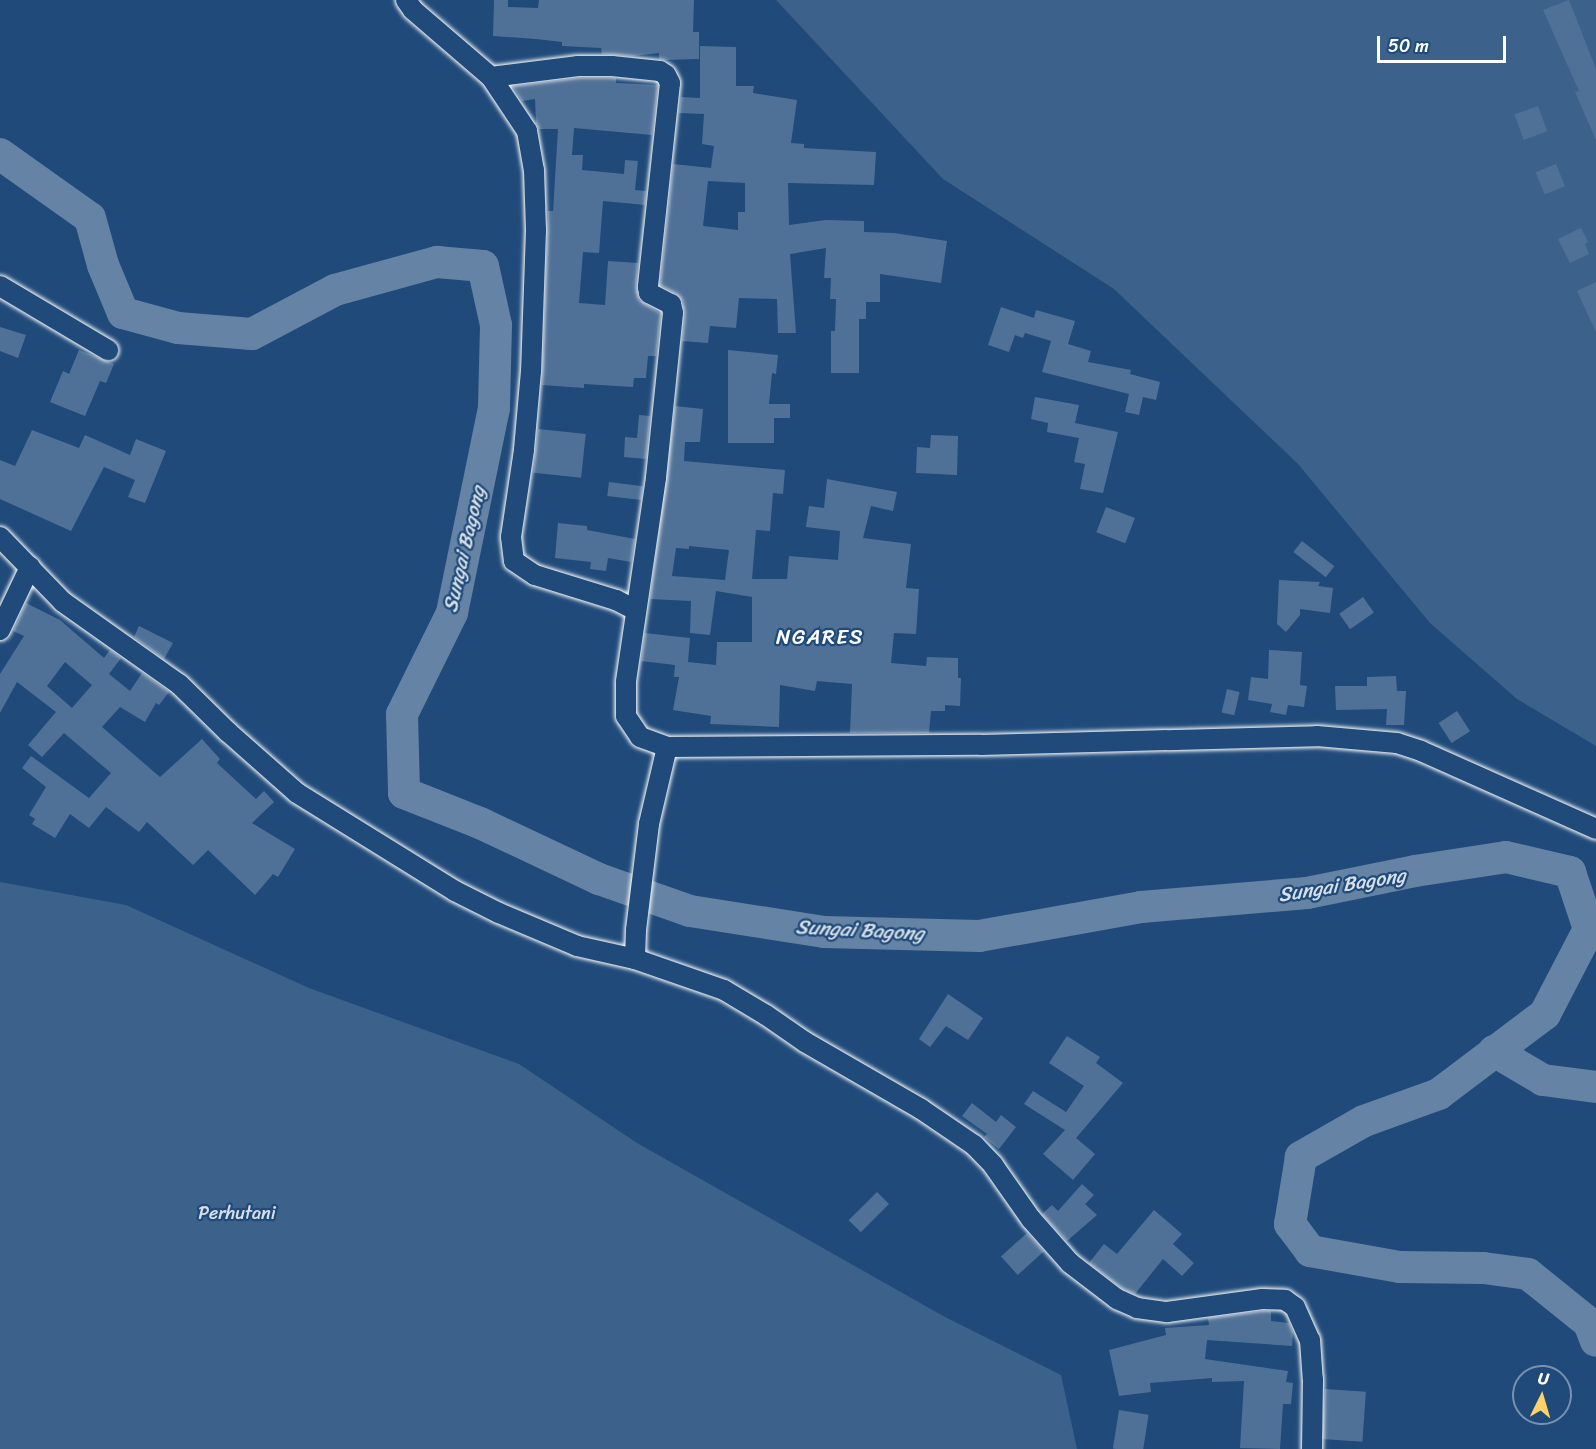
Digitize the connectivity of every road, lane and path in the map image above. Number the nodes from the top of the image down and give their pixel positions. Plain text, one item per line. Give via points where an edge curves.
1 (406, 0) edge
2 (491, 77) junction
3 (0, 286) edge
4 (108, 350) dead end
5 (0, 537) edge
6 (30, 567) junction
7 (636, 610) junction
8 (0, 630) edge
9 (667, 747) junction
10 (1596, 829) edge
11 (635, 959) junction
12 (1312, 1449) edge

1 - 2 street
2 - 7 street via 527,131 534,170 531,371 511,537 514,561 535,575
2 - 7 street via 578,66 612,66 660,71 670,82 648,287 654,297 671,304 673,313 656,478
3 - 4 street
5 - 6 street
6 - 8 street
6 - 11 street via 63,602 179,684 297,793 455,891 499,913 576,946
7 - 9 street via 626,682 626,717 640,737
9 - 10 street via 981,745 1317,736 1397,743
9 - 11 street via 649,824
11 - 12 street via 724,990 974,1145 1070,1263 1117,1299 1137,1308 1167,1312 1262,1299 1285,1300 1295,1307 1310,1340

